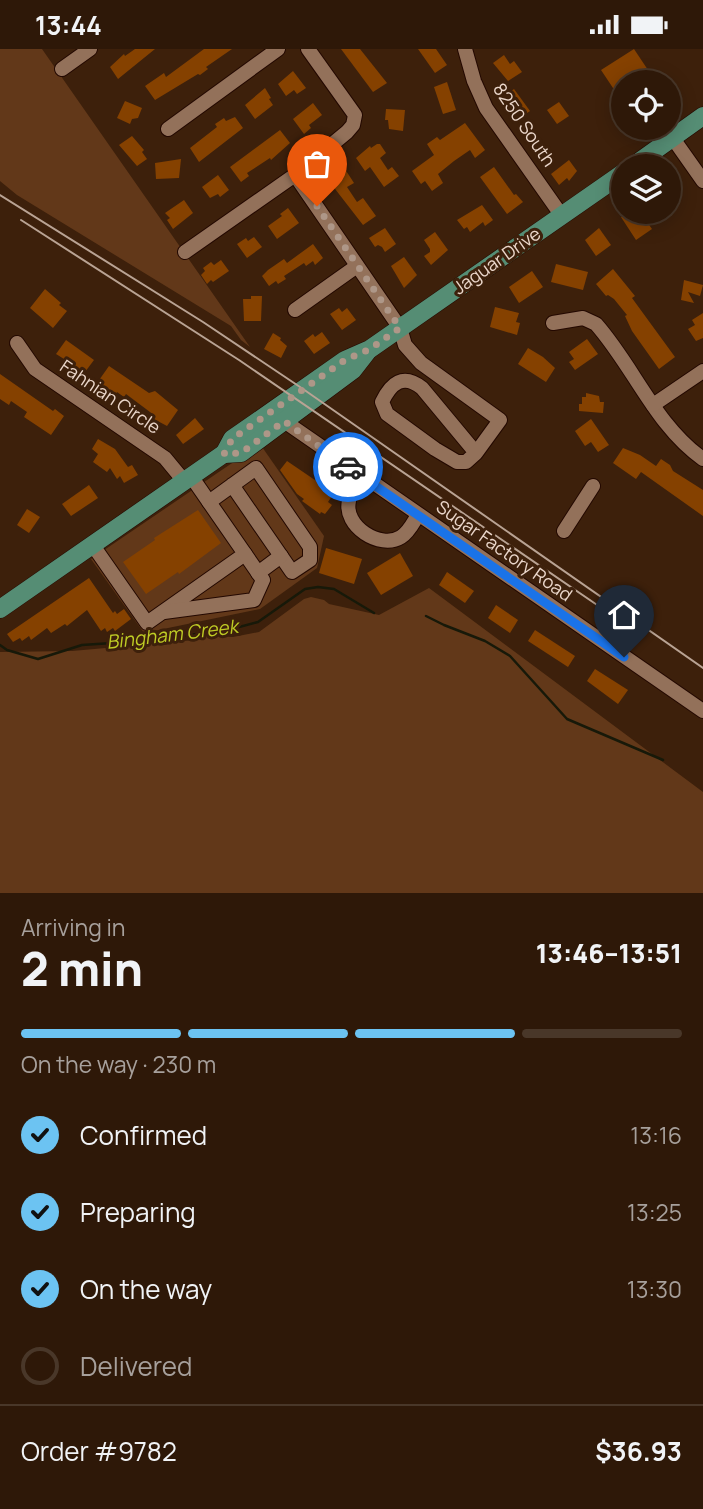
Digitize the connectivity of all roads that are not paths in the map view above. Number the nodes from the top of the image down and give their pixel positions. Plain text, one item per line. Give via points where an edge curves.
1 (90, 49) edge
2 (278, 49) edge
3 (307, 49) edge
4 (465, 49) edge
5 (62, 69) dead end
6 (703, 116) edge
7 (168, 129) dead end
8 (681, 132) edge
9 (669, 140) edge
10 (673, 140) edge
11 (650, 154) edge
12 (295, 175) junction
13 (611, 181) edge
14 (703, 181) edge
15 (562, 216) junction
16 (184, 252) dead end
17 (357, 266) junction
18 (295, 310) dead end
19 (553, 323) dead end
20 (400, 328) junction
21 (17, 343) dead end
22 (370, 349) junction
23 (703, 371) edge
24 (653, 405) junction
25 (284, 421) junction
26 (476, 453) junction
27 (224, 454) junction
28 (703, 459) edge
29 (362, 477) junction
30 (187, 478) junction
31 (232, 485) junction
32 (593, 486) dead end
33 (209, 502) junction
34 (418, 515) junction
35 (564, 531) dead end
36 (92, 544) junction
37 (245, 554) junction
38 (282, 557) junction
39 (258, 573) junction
40 (0, 609) edge
41 (163, 612) junction
42 (703, 711) edge

1 - 5 street
2 - 7 street
3 - 12 street via 355,115 347,132
4 - 15 street, 8250 South via 486,108
6 - 8 main road
9 - 11 main road
10 - 14 street
12 - 16 street
12 - 17 street
13 - 15 main road, Jaguar Drive
15 - 20 main road, Jaguar Drive
17 - 18 street
17 - 20 street
19 - 24 street via 583,318 596,324
20 - 22 main road, Jaguar Drive
20 - 26 street via 405,345 421,363 500,420
21 - 30 street, Fahnian Circle via 35,369
22 - 25 main road, Jaguar Drive via 353,370
22 - 27 main road, Jaguar Drive via 345,360 232,439
23 - 24 street
24 - 28 street via 681,442
25 - 27 main road, Jaguar Drive via 268,424
25 - 29 street, Sugar Factory Road
26 - 26 street via 414,381 394,384 387,392 382,402 387,414 435,449 457,462 466,462
27 - 30 main road, Jaguar Drive
29 - 34 street, Sugar Factory Road
29 - 34 street via 348,509 365,534 393,540 407,532
30 - 33 street, Fahnian Circle
30 - 36 main road, Jaguar Drive
31 - 33 street
31 - 38 street
31 - 38 street via 256,468 310,547 310,560 292,572
32 - 35 street
33 - 37 street, Fahnian Circle
34 - 42 street, Sugar Factory Road
36 - 40 main road, Jaguar Drive
36 - 41 street via 148,623
37 - 39 street, Fahnian Circle
37 - 41 street
38 - 39 street
39 - 41 street via 263,580 254,600

